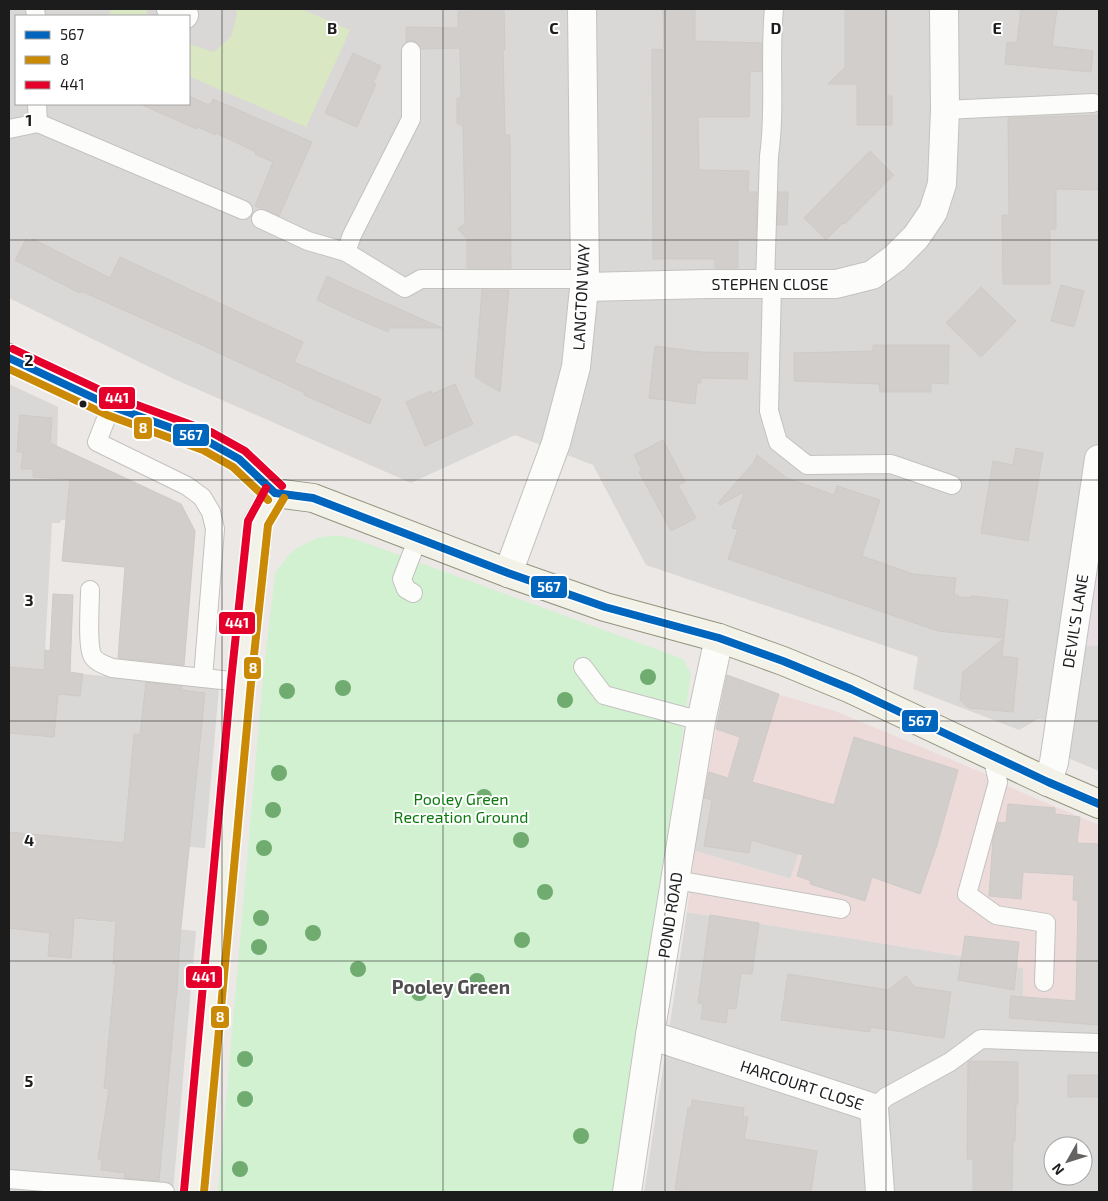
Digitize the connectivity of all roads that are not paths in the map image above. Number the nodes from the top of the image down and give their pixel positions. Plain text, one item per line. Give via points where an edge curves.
1 (582, 9) edge
2 (774, 9) edge
3 (944, 9) edge
4 (412, 51) dead end
5 (1093, 103) dead end
6 (38, 105) edge
7 (945, 110) junction
8 (38, 123) junction
9 (9, 129) edge
10 (242, 210) dead end
11 (261, 219) dead end
12 (346, 252) junction
13 (585, 283) junction
14 (769, 284) junction
15 (9, 358) edge
16 (111, 406) junction
17 (1099, 459) edge
18 (952, 485) dead end
19 (275, 493) junction
20 (418, 538) junction
21 (508, 573) junction
22 (90, 590) dead end
23 (413, 593) dead end
24 (719, 638) junction
25 (582, 668) dead end
26 (203, 678) junction
27 (241, 682) junction
28 (702, 721) junction
29 (992, 756) junction
30 (1048, 782) junction
31 (1099, 804) edge
32 (676, 880) junction
33 (841, 910) dead end
34 (1044, 982) dead end
35 (650, 1034) junction
36 (1099, 1043) edge
37 (874, 1108) junction
38 (9, 1179) edge
39 (166, 1192) edge
40 (194, 1192) edge
41 (627, 1192) edge
42 (880, 1192) edge

1 - 13 street, LANGTON WAY
2 - 14 lane
3 - 7 street, STEPHEN CLOSE
4 - 12 lane via 411,119
5 - 7 lane
6 - 8 lane
7 - 14 street, STEPHEN CLOSE via 942,184 933,212 895,258 872,275 836,284
8 - 9 lane
8 - 10 lane
11 - 12 lane via 308,241
12 - 13 lane via 405,288 421,279
13 - 14 street, STEPHEN CLOSE
13 - 21 street, LANGTON WAY via 576,367 556,443
14 - 18 lane via 769,411 778,442 807,465 891,464
15 - 16 main road
16 - 19 main road via 207,441 239,459
16 - 26 lane via 98,442 186,486 202,497 211,512 215,529
17 - 30 street, DEVIL'S LANE via 1054,762
19 - 20 main road via 313,498
19 - 27 main road via 258,522
20 - 21 main road
20 - 23 lane via 402,579 406,589
21 - 24 main road via 605,607
22 - 26 lane via 90,645 92,656 100,664
24 - 28 street, POND ROAD
24 - 29 main road via 851,689
25 - 28 lane via 604,695
26 - 27 lane
27 - 40 main road
28 - 32 street, POND ROAD
29 - 30 main road
29 - 34 lane via 998,782 966,894 996,915 1046,923
30 - 31 main road
32 - 33 lane
32 - 35 street, POND ROAD
35 - 37 street, HARCOURT CLOSE
35 - 41 street, POND ROAD
36 - 37 lane via 981,1039 950,1062 886,1097
37 - 42 street, HARCOURT CLOSE
38 - 39 lane

